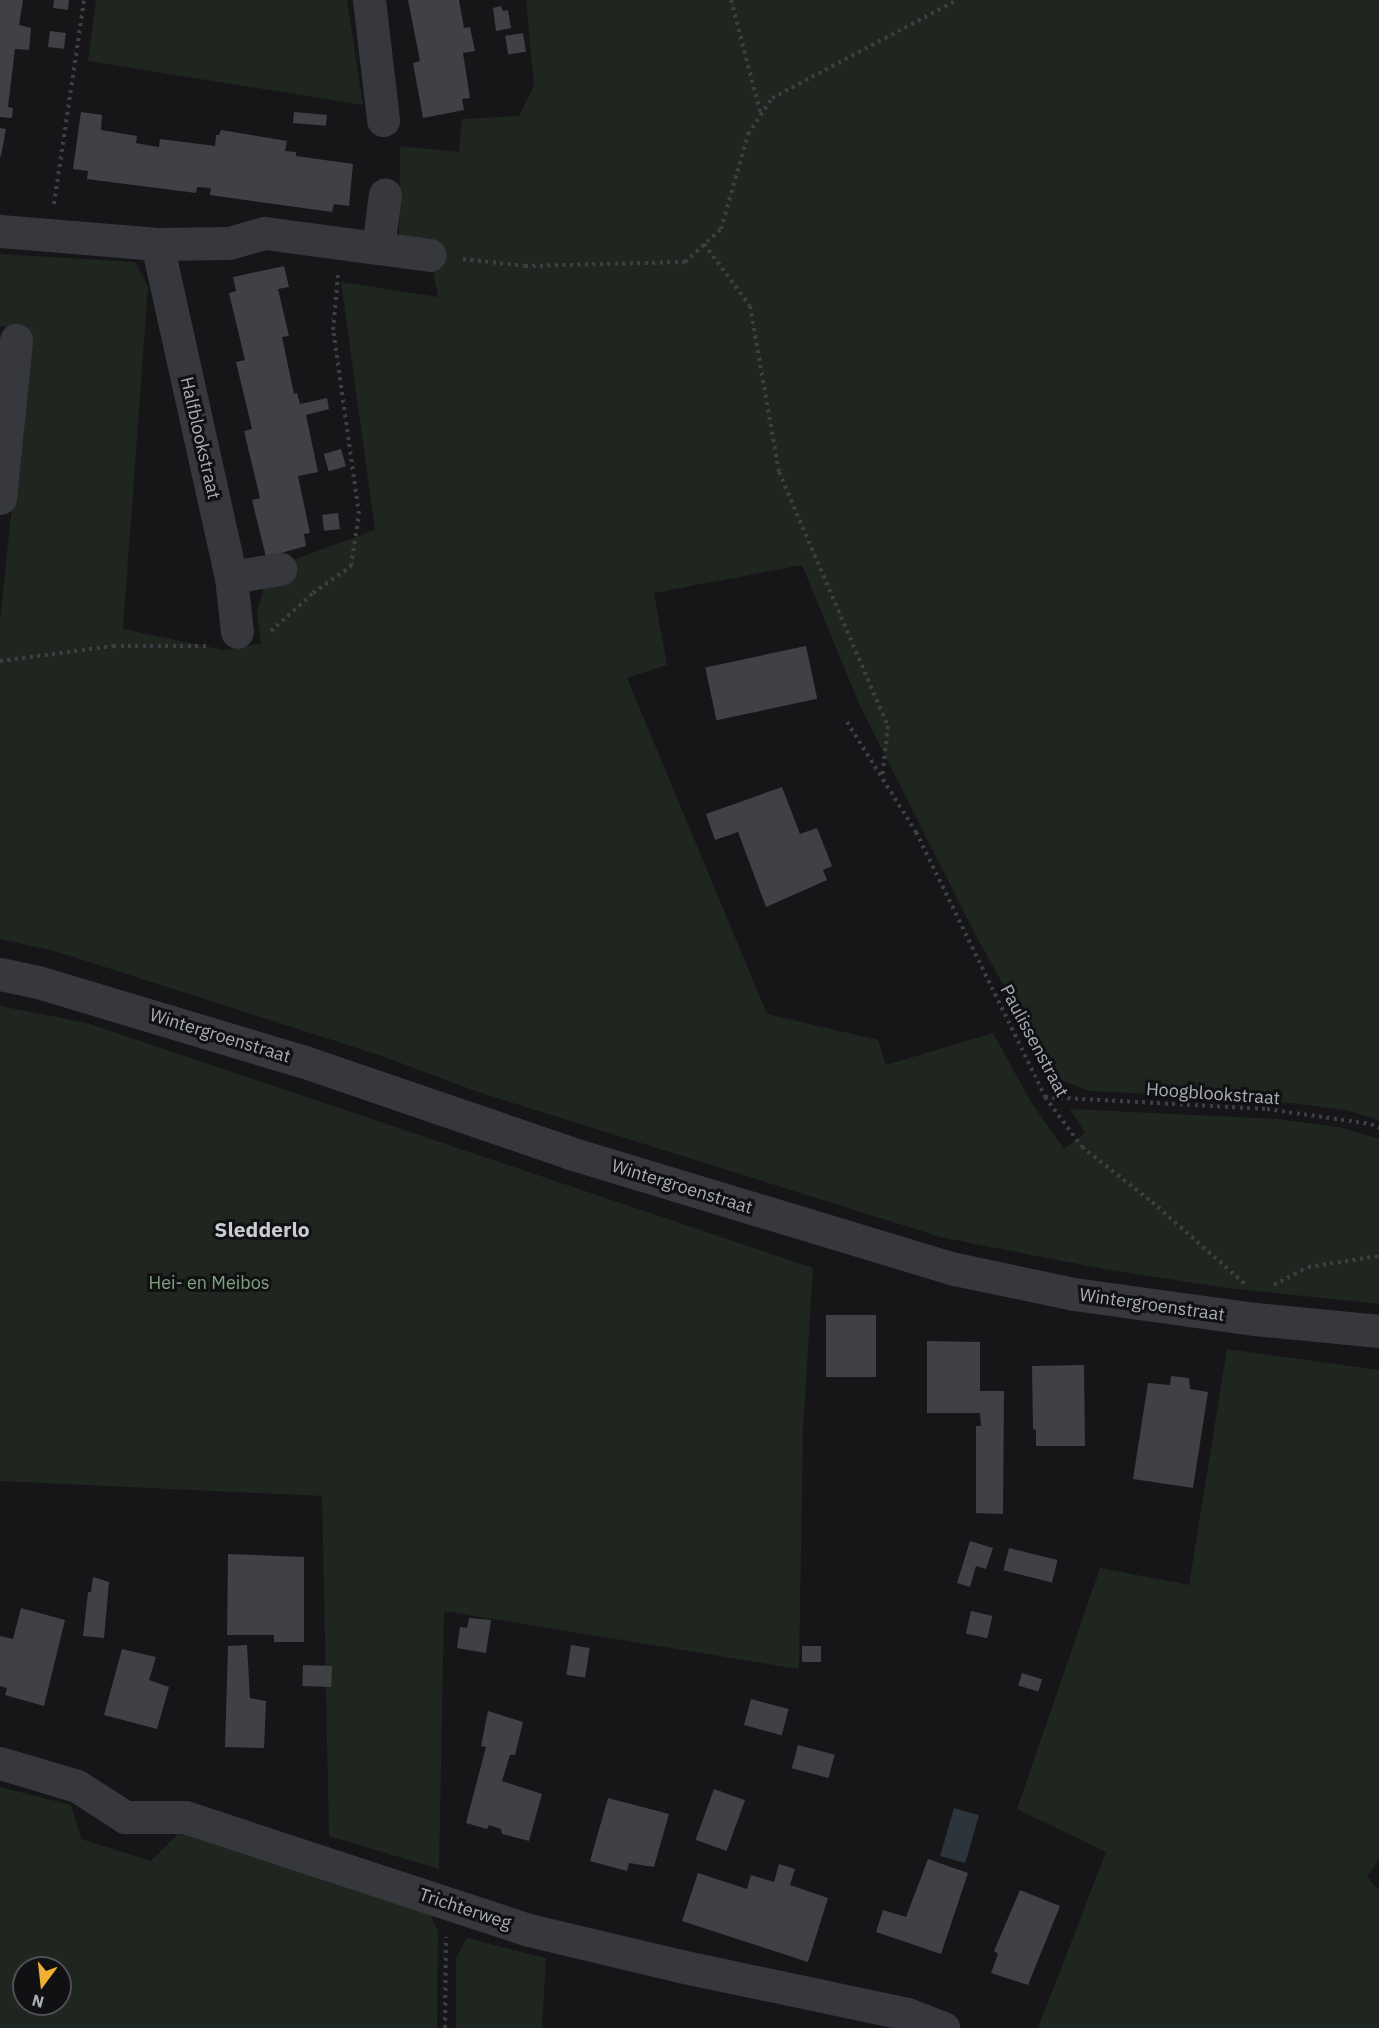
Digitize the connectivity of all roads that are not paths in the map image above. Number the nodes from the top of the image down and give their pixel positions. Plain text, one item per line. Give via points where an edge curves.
1 (369, 0) edge
2 (383, 120) dead end
3 (385, 194) dead end
4 (0, 231) edge
5 (156, 244) junction
6 (378, 248) junction
7 (445, 257) road end
8 (16, 340) dead end
9 (0, 498) edge
10 (280, 569) dead end
11 (231, 576) junction
12 (240, 637) road end
13 (0, 974) edge
14 (1379, 1331) edge
15 (0, 1763) edge
16 (943, 2028) edge

1 - 2 street
3 - 6 street
4 - 5 street
5 - 6 street via 229,243 265,233
5 - 11 street, Halfblookstraat
6 - 7 street
8 - 9 street
10 - 11 street
11 - 12 street, Halfblookstraat
13 - 14 street, Wintergroenstraat via 302,1061 570,1153 955,1269 1074,1294 1256,1307
15 - 16 street, Trichterweg via 77,1786 125,1817 185,1817 529,1930 906,2014

